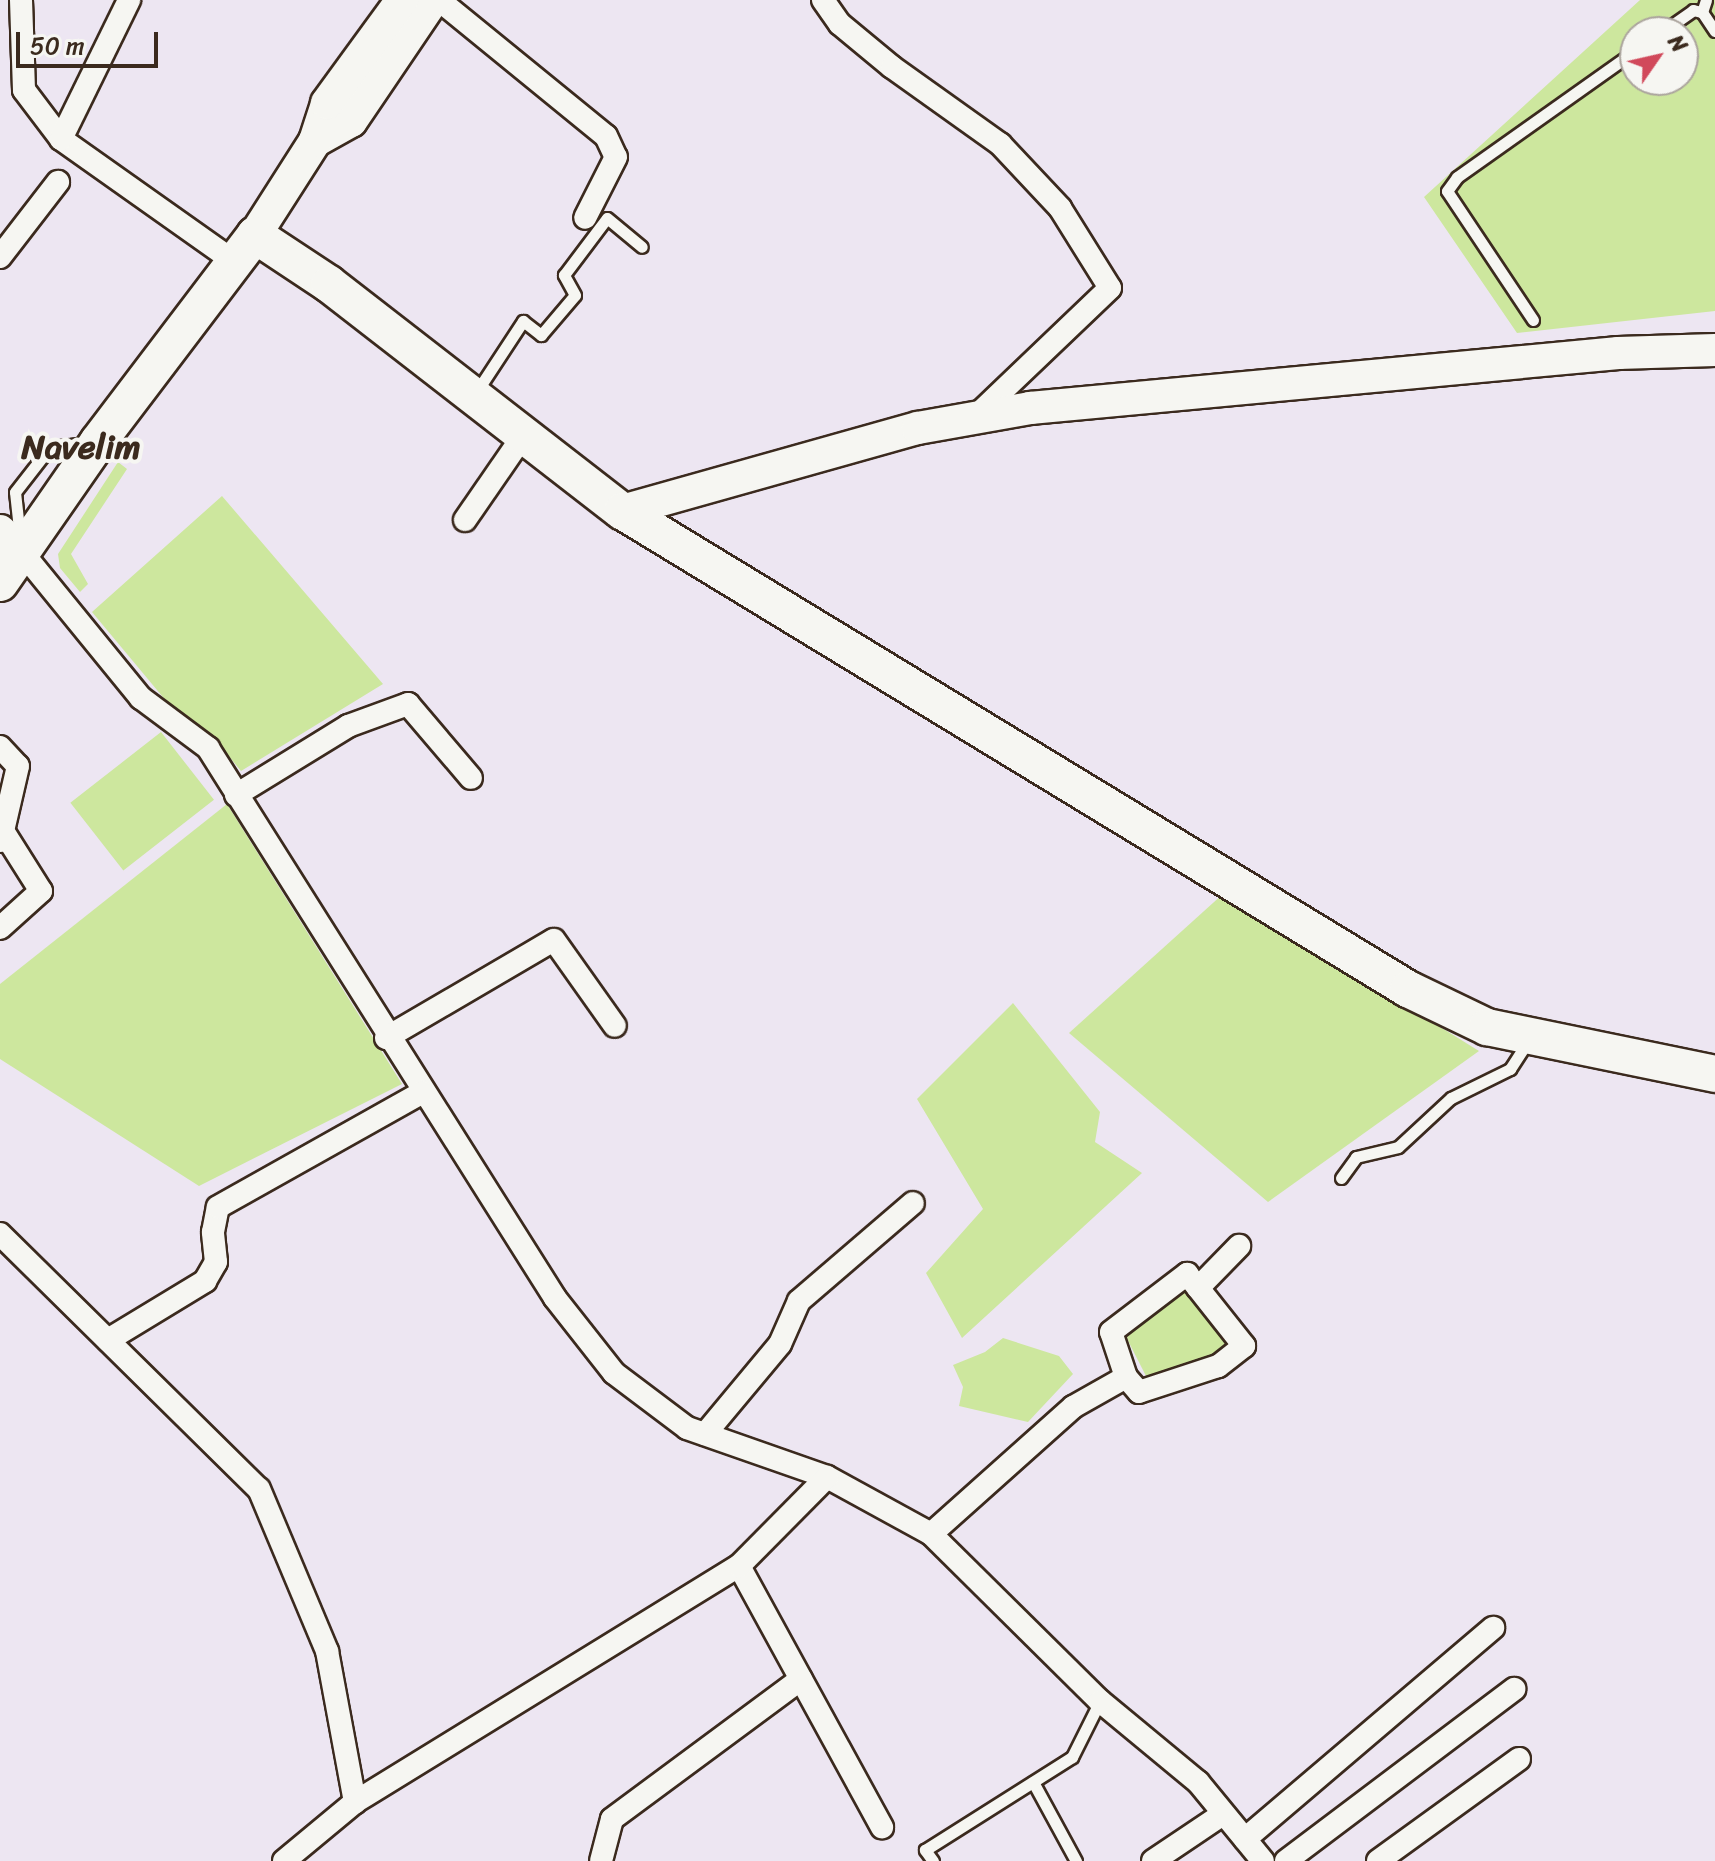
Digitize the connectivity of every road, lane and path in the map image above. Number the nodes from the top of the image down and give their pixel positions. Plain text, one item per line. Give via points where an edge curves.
1 (21, 0) edge
2 (129, 0) edge
3 (402, 0) edge
4 (436, 0) edge
5 (823, 0) edge
6 (1706, 0) edge
7 (1702, 12) junction
8 (1685, 16) edge
9 (1715, 31) edge
10 (1619, 62) edge
11 (61, 139) junction
12 (315, 141) junction
13 (58, 182) dead end
14 (585, 218) dead end
15 (642, 247) dead end
16 (245, 249) junction
17 (0, 257) edge
18 (1533, 320) dead end
19 (1715, 350) edge
20 (474, 395) junction
21 (973, 418) junction
22 (525, 433) junction
23 (622, 511) junction
24 (465, 520) dead end
25 (11, 541) edge
26 (0, 583) edge
27 (0, 747) edge
28 (471, 778) dead end
29 (236, 795) junction
30 (2, 836) edge
31 (0, 928) edge
32 (615, 1026) dead end
33 (1531, 1037) junction
34 (386, 1038) junction
35 (1715, 1074) edge
36 (423, 1092) junction
37 (1341, 1178) dead end
38 (913, 1203) dead end
39 (0, 1234) edge
40 (1239, 1246) dead end
41 (1198, 1288) junction
42 (108, 1340) junction
43 (1126, 1377) junction
44 (705, 1434) junction
45 (827, 1477) junction
46 (931, 1534) junction
47 (739, 1566) junction
48 (1493, 1628) dead end
49 (801, 1679) junction
50 (1514, 1689) dead end
51 (1100, 1701) junction
52 (1519, 1759) dead end
53 (1033, 1782) junction
54 (355, 1802) junction
55 (1223, 1814) junction
56 (882, 1827) dead end
57 (1245, 1839) junction
58 (284, 1861) edge
59 (601, 1861) edge
60 (933, 1861) edge
61 (1076, 1861) edge
62 (1153, 1861) edge
63 (1263, 1861) edge
64 (1286, 1861) edge
65 (1378, 1861) edge

1 - 11 street via 24,90
2 - 11 street
3 - 12 street via 327,103
4 - 12 street via 351,121
4 - 14 street via 606,136 616,157
5 - 21 street via 840,24 882,59 1000,144 1060,208 1110,288
6 - 7 lane
7 - 8 lane
7 - 9 lane
10 - 18 lane via 1457,177 1447,191
11 - 16 street
12 - 16 street
13 - 17 street
15 - 20 lane via 607,218 564,275 575,295 541,335 523,321
16 - 20 main road
16 - 25 main road via 98,442
19 - 21 street via 1618,353 1030,408
20 - 22 main road
21 - 23 street via 918,428
22 - 23 main road
22 - 24 street
23 - 33 main road via 1408,989 1487,1027
25 - 26 main road
25 - 29 street via 141,698 208,748
27 - 30 street via 18,766
28 - 29 street via 408,704 348,726
29 - 34 street
30 - 31 street via 41,891
32 - 34 street via 554,940
33 - 35 main road
33 - 37 lane via 1510,1069 1451,1098 1398,1147 1356,1157
34 - 36 street
36 - 42 street via 218,1207 213,1232 216,1262 205,1281
36 - 44 street via 555,1298 614,1373 687,1428
38 - 44 street via 799,1301 780,1344
39 - 42 street
40 - 41 street
41 - 43 street via 1187,1274 1111,1332
41 - 43 street via 1244,1346 1218,1366 1139,1392
42 - 54 street via 259,1489 327,1651
43 - 46 street via 1073,1407
44 - 45 street
45 - 46 street
45 - 47 street
46 - 51 street
47 - 49 street
47 - 54 street
48 - 57 street
49 - 56 street
49 - 59 street via 612,1819
50 - 64 street
51 - 53 lane via 1072,1757
51 - 55 street via 1198,1782
52 - 65 street
53 - 60 lane via 925,1850
53 - 61 lane
54 - 58 street
55 - 57 street
55 - 62 street
57 - 63 street

